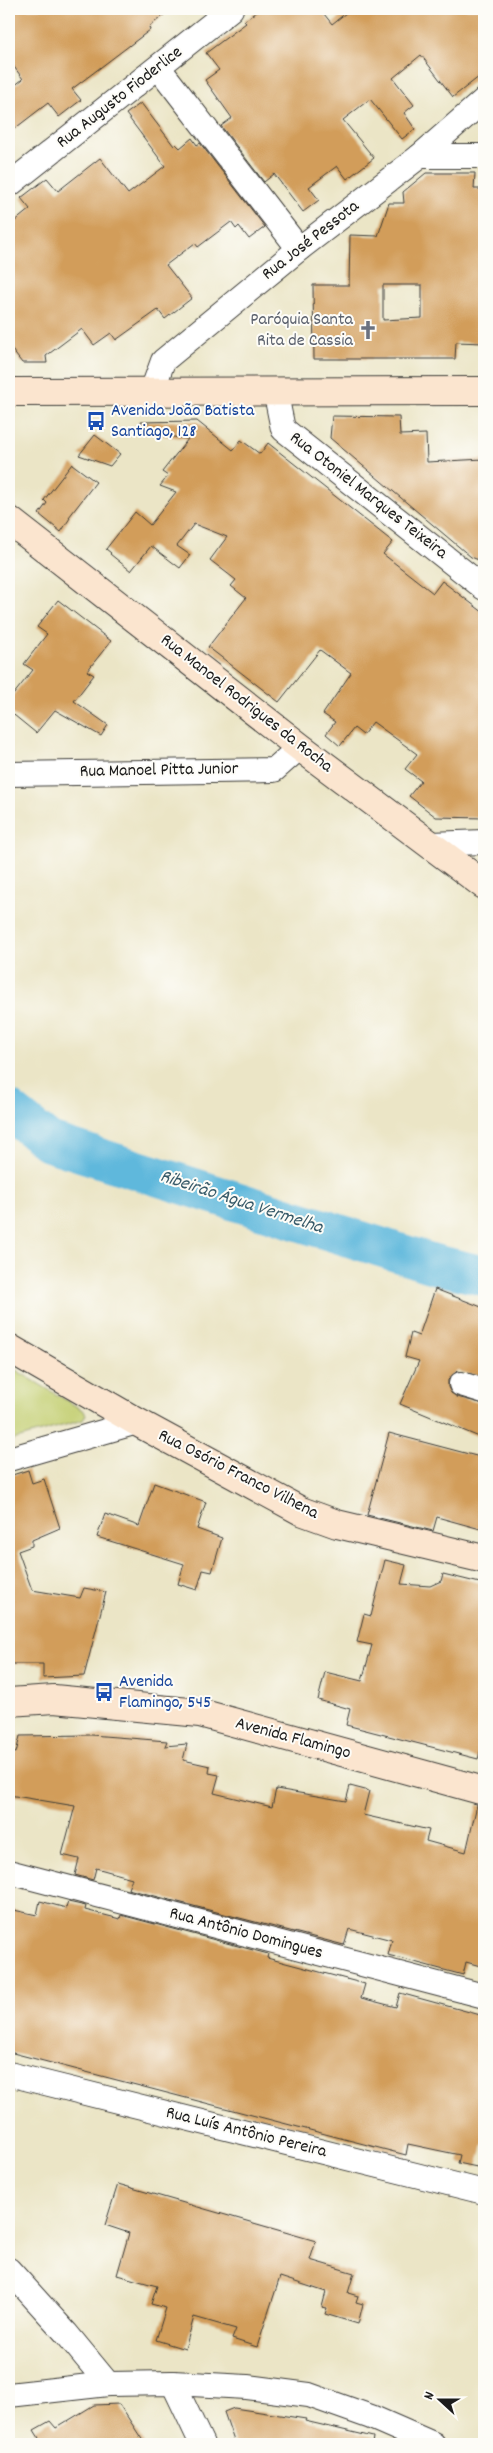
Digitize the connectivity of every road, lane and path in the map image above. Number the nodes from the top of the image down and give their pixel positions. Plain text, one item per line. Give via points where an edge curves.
1 (231, 9) edge
2 (159, 68) junction
3 (484, 103) edge
4 (420, 156) junction
5 (484, 156) edge
6 (9, 186) edge
7 (299, 249) junction
8 (275, 390) junction
9 (152, 391) junction
10 (484, 391) edge
11 (9, 392) edge
12 (9, 520) edge
13 (484, 588) edge
14 (300, 747) junction
15 (9, 774) edge
16 (484, 842) edge
17 (431, 844) junction
18 (484, 885) edge
19 (9, 1348) edge
20 (461, 1384) dead end
21 (484, 1391) edge
22 (137, 1422) junction
23 (9, 1459) edge
24 (484, 1558) edge
25 (9, 1702) edge
26 (484, 1791) edge
27 (9, 1872) edge
28 (484, 1996) edge
29 (9, 2074) edge
30 (484, 2192) edge
31 (9, 2270) edge
32 (173, 2383) junction
33 (108, 2384) junction
34 (9, 2395) edge
35 (428, 2443) edge
36 (202, 2444) edge

1 - 2 street, Rua Augusto Fioderlice
2 - 6 street, Rua Augusto Fioderlice
2 - 7 street
3 - 4 street, Rua José Pessota
4 - 5 street
4 - 7 street, Rua José Pessota
7 - 9 street, Rua José Pessota via 163,361
8 - 9 street
8 - 10 street
8 - 13 street, Rua Otoniel Marques Teixeira via 283,430
9 - 11 street
12 - 14 street, Rua Manoel Rodrigues da Rocha
14 - 15 street, Rua Manoel Pitta Junior via 274,770
14 - 17 street, Rua Manoel Rodrigues da Rocha
16 - 17 street
17 - 18 street, Rua Manoel Rodrigues da Rocha
19 - 22 street, Rua Osório Franco Vilhena
20 - 21 street
22 - 23 street
22 - 24 street, Rua Osório Franco Vilhena via 300,1511 337,1524
25 - 26 street, Avenida Flamingo via 54,1699 200,1713
27 - 28 street, Rua Antônio Domingues
29 - 30 street, Rua Luís Antônio Pereira
31 - 33 street
32 - 33 street
32 - 35 street via 310,2395 371,2417
32 - 36 street
33 - 34 street

